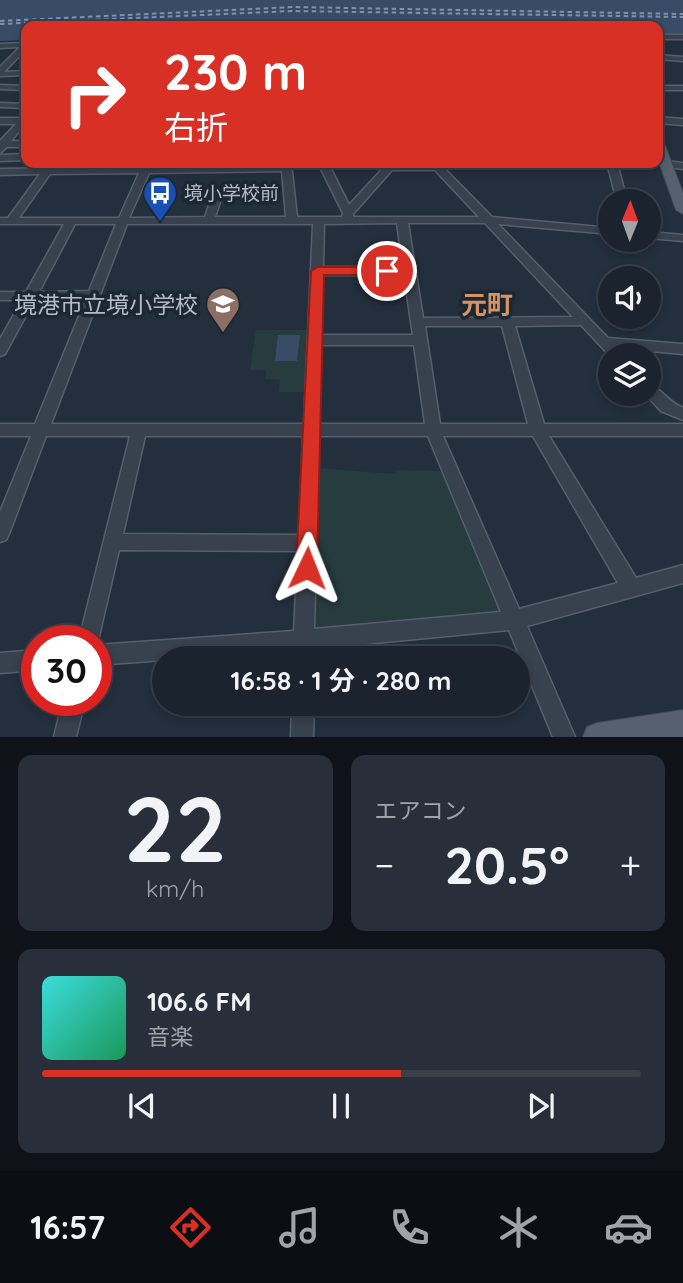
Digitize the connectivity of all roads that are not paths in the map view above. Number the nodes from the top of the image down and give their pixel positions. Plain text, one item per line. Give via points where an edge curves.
1 (663, 37) edge
2 (683, 37) edge
3 (21, 45) edge
4 (0, 46) edge
5 (21, 51) edge
6 (663, 57) edge
7 (683, 59) edge
8 (0, 61) edge
9 (12, 61) junction
10 (21, 61) edge
11 (0, 72) edge
12 (21, 74) edge
13 (0, 87) edge
14 (21, 88) edge
15 (663, 88) edge
16 (683, 88) edge
17 (0, 106) edge
18 (21, 106) edge
19 (21, 120) edge
20 (663, 120) edge
21 (0, 121) edge
22 (683, 122) edge
23 (21, 124) edge
24 (21, 144) edge
25 (1, 146) edge
26 (663, 156) edge
27 (21, 157) edge
28 (0, 158) edge
29 (666, 164) junction
30 (683, 166) edge
31 (107, 168) edge
32 (146, 168) edge
33 (286, 168) edge
34 (325, 168) edge
35 (388, 168) edge
36 (439, 168) edge
37 (613, 168) edge
38 (47, 171) junction
39 (0, 172) edge
40 (619, 189) edge
41 (235, 193) dead end
42 (683, 210) edge
43 (347, 216) junction
44 (72, 220) junction
45 (123, 220) junction
46 (209, 220) junction
47 (292, 220) junction
48 (319, 220) junction
49 (402, 220) junction
50 (488, 220) junction
51 (6, 221) edge
52 (598, 230) edge
53 (662, 236) edge
54 (683, 238) edge
55 (318, 271) junction
56 (410, 271) junction
57 (94, 295) junction
58 (0, 296) edge
59 (29, 296) junction
60 (583, 321) junction
61 (418, 322) junction
62 (507, 322) junction
63 (315, 340) junction
64 (420, 341) junction
65 (604, 342) joint
66 (683, 349) edge
67 (0, 351) edge
68 (661, 402) edge
69 (683, 414) edge
70 (0, 430) edge
71 (41, 430) junction
72 (139, 430) junction
73 (313, 430) junction
74 (683, 430) edge
75 (538, 431) junction
76 (434, 432) junction
77 (0, 534) edge
78 (113, 542) junction
79 (308, 543) junction
80 (683, 574) edge
81 (632, 589) junction
82 (515, 620) junction
83 (93, 625) edge
84 (303, 646) edge
85 (325, 646) edge
86 (152, 653) edge
87 (112, 655) edge
88 (21, 661) edge
89 (0, 663) edge
90 (70, 716) edge
91 (303, 716) edge
92 (683, 724) edge
93 (65, 737) edge
94 (302, 737) edge
95 (564, 737) edge
96 (597, 737) edge

1 - 2 street
3 - 4 street
5 - 9 street
6 - 7 street
8 - 9 street
9 - 10 street
9 - 11 street
11 - 12 street
13 - 14 street
15 - 16 street
17 - 18 street
19 - 21 street
20 - 22 street
23 - 25 street
24 - 25 street
26 - 29 main road
27 - 28 street
29 - 30 street
29 - 42 main road
31 - 38 street
32 - 45 street
33 - 47 street
34 - 43 street
35 - 43 street
36 - 50 street
37 - 40 street
38 - 39 street
38 - 51 street
41 - 46 street via 218,193
43 - 48 street
43 - 49 street
44 - 45 street
44 - 51 street
44 - 59 street
45 - 46 street
45 - 57 street
46 - 47 street
47 - 48 street
48 - 55 street
49 - 50 street
49 - 56 street
50 - 52 street
50 - 60 street
53 - 54 street
55 - 56 street
55 - 63 street
56 - 61 street
57 - 59 street
57 - 71 street
58 - 59 street
59 - 67 street
60 - 62 street
60 - 65 street
61 - 62 street
61 - 64 street
62 - 75 street
63 - 64 street
63 - 73 street
64 - 76 street
65 - 66 street
68 - 69 street
70 - 71 street
71 - 72 street
71 - 77 street
72 - 73 street
72 - 78 street
73 - 76 street
73 - 79 street
74 - 75 street
75 - 76 street
75 - 81 street
76 - 82 street
78 - 79 street
78 - 83 street
79 - 84 street
80 - 81 street
81 - 82 street
82 - 85 street
82 - 95 street
86 - 87 street
88 - 89 street
90 - 93 street
91 - 94 street
92 - 96 main road

